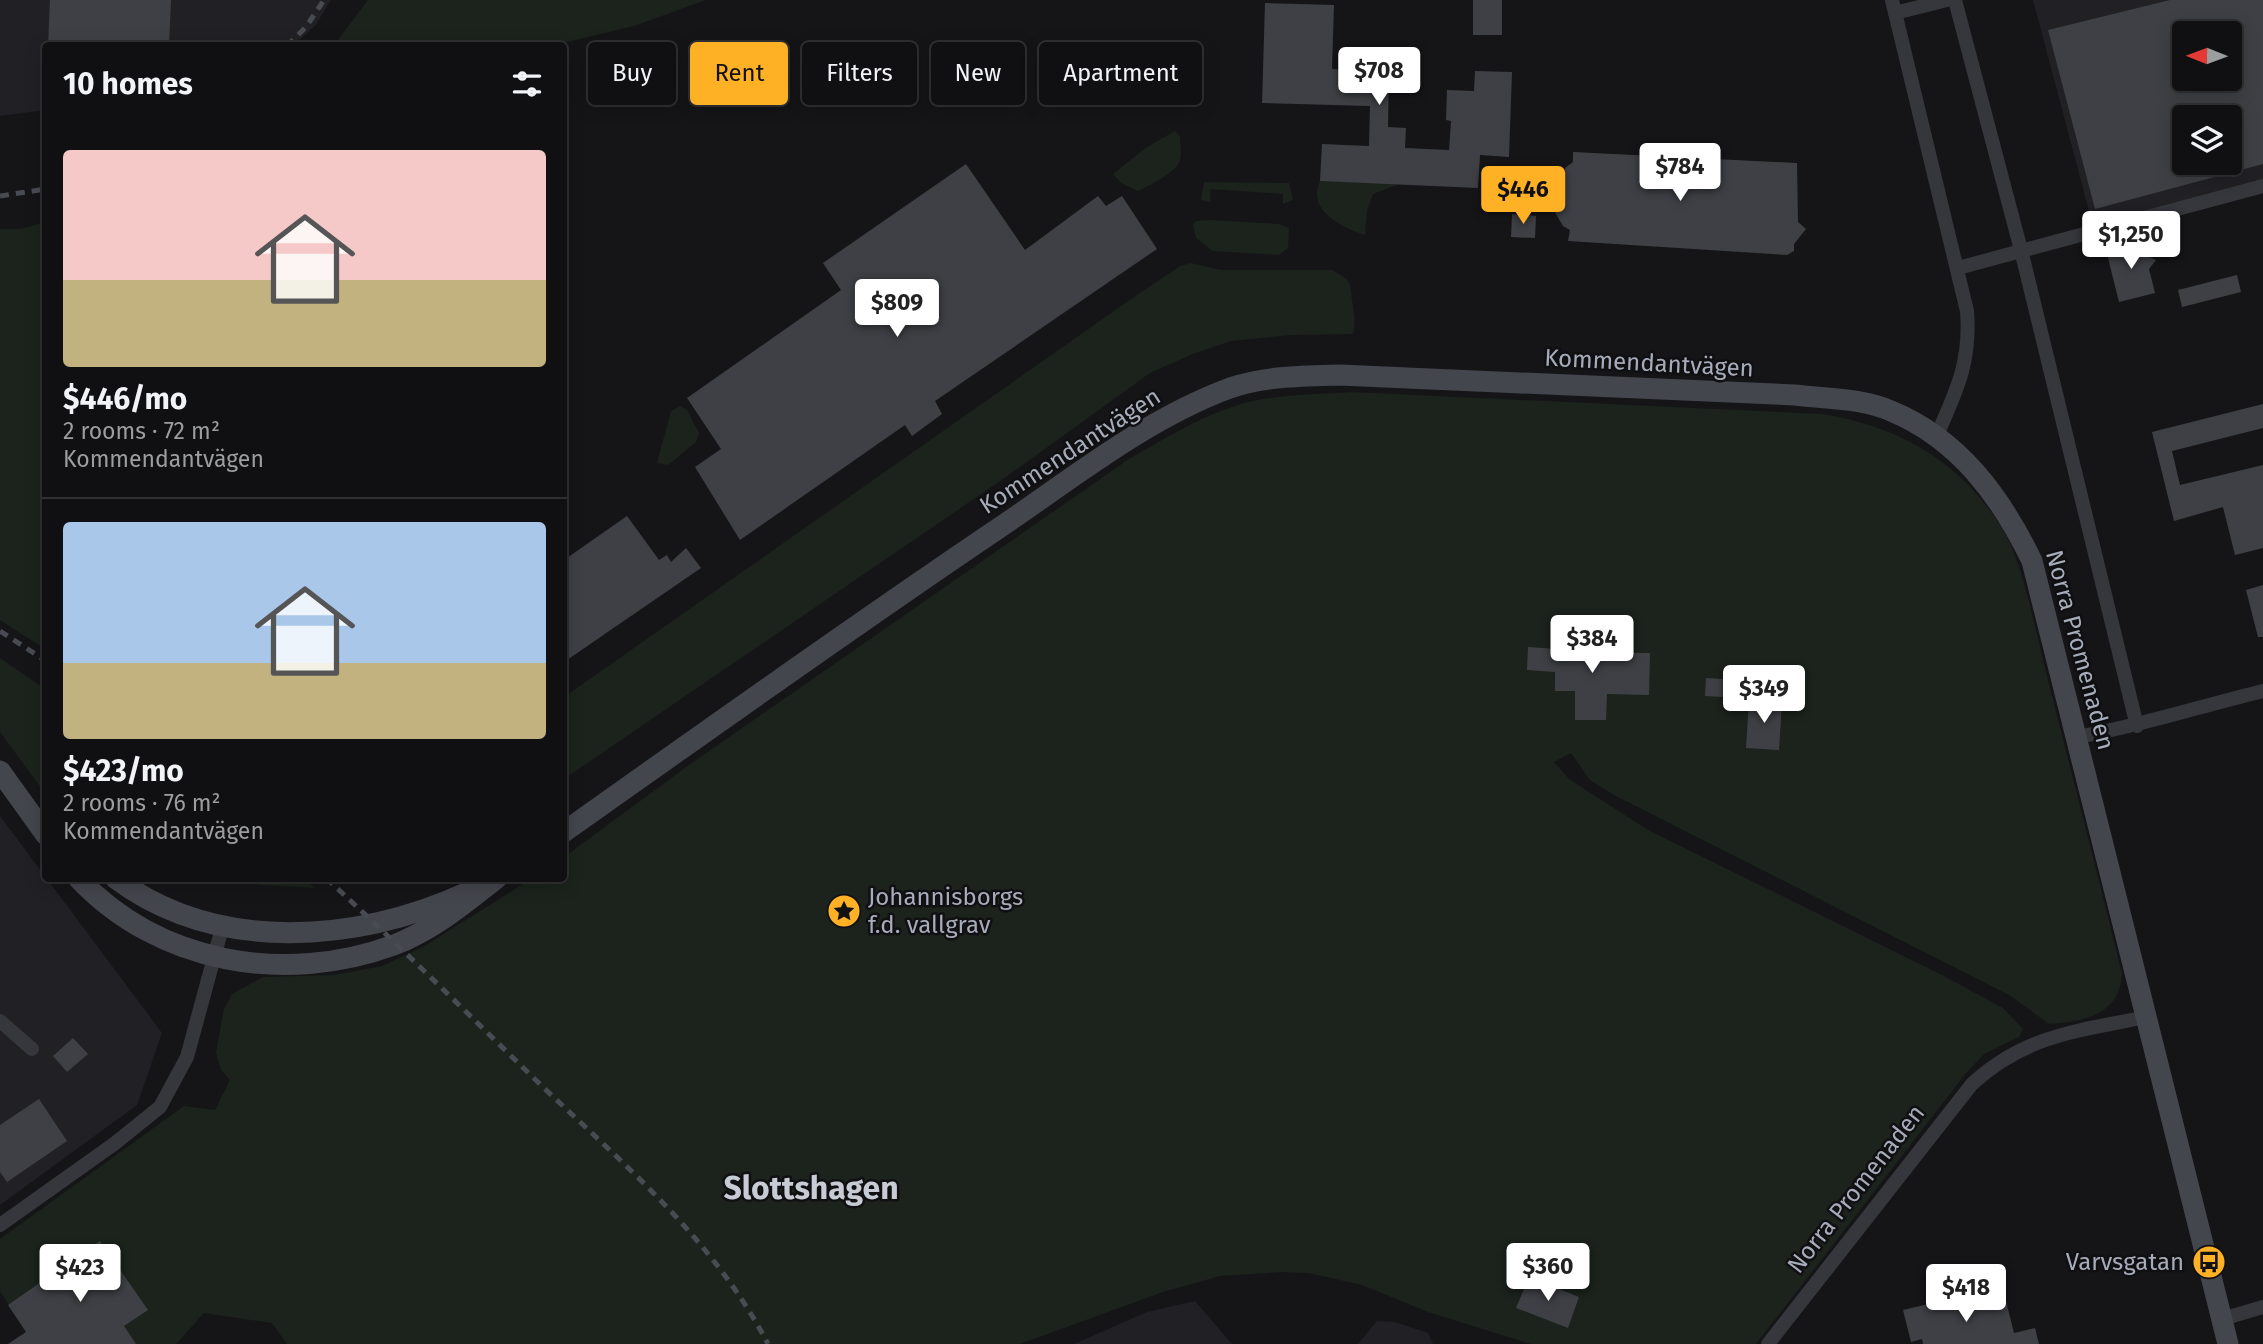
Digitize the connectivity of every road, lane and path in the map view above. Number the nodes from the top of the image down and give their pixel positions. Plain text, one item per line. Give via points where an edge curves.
1 (1947, 0) edge
2 (1955, 0) edge
3 (1894, 6) edge
4 (2263, 186) edge
5 (2021, 250) junction
6 (1958, 268) junction
7 (1937, 435) junction
8 (2263, 691) edge
9 (2137, 726) junction
10 (2078, 737) junction
11 (0, 771) edge
12 (16, 792) junction
13 (42, 817) edge
14 (42, 829) edge
15 (567, 830) edge
16 (82, 882) edge
17 (123, 882) edge
18 (489, 882) edge
19 (492, 882) edge
20 (222, 928) junction
21 (214, 958) junction
22 (2146, 1017) junction
23 (0, 1021) edge
24 (32, 1049) dead end
25 (0, 1225) edge
26 (2263, 1307) edge
27 (2222, 1319) junction
28 (1768, 1344) edge
29 (2228, 1344) edge

1 - 3 street
2 - 5 street
3 - 6 street
4 - 5 street
5 - 6 street
5 - 9 street
6 - 7 street via 1967,311 1968,355
7 - 10 street, Norra Promenaden via 1989,488 2032,561
7 - 15 street, Kommendantvägen via 1890,410 1795,395 1340,375 1285,377 1233,387 1171,413 877,610
8 - 9 street
9 - 10 street
10 - 22 street, Norra Promenaden
11 - 12 street
12 - 13 street
12 - 14 street
16 - 21 street via 97,899 149,934
17 - 20 street via 186,918
18 - 20 street via 424,912 328,932
19 - 21 street via 450,916 396,944 348,960 301,965
20 - 21 street
21 - 25 street via 187,1057 160,1107
22 - 27 street, Norra Promenaden
22 - 28 street, Norra Promenaden via 2051,1037 1994,1063 1972,1084
23 - 24 street
26 - 27 street
27 - 29 street, Norra Promenaden

